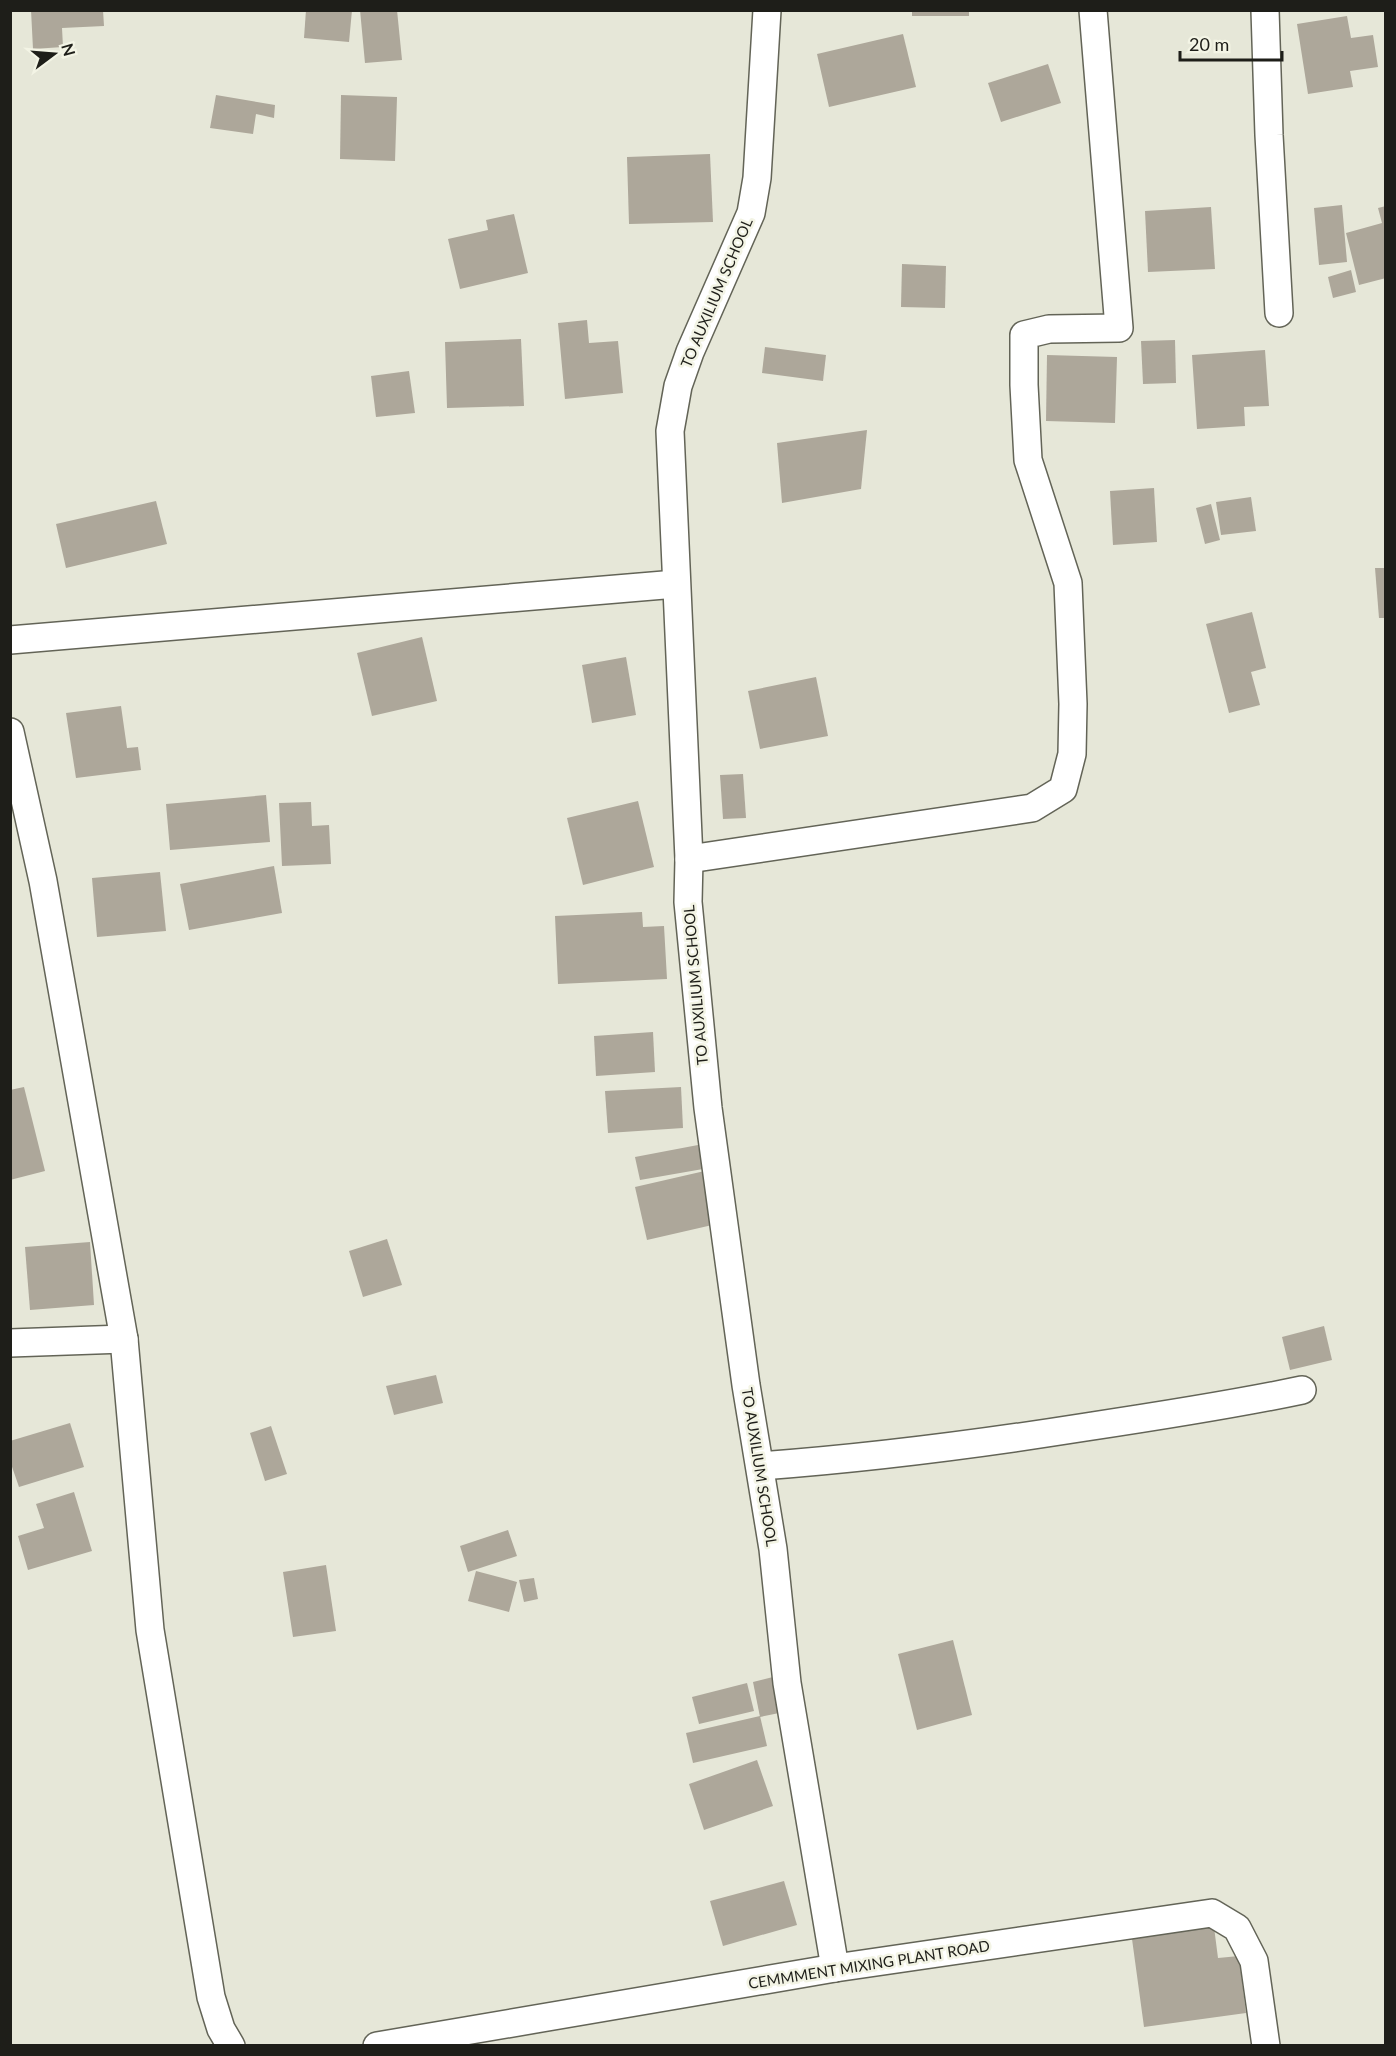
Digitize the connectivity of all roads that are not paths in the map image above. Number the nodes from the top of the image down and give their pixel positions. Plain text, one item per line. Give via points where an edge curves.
1 (767, 10) edge
2 (1093, 10) edge
3 (1265, 10) edge
4 (1280, 313) dead end
5 (676, 584) junction
6 (10, 640) edge
7 (10, 732) edge
8 (688, 859) junction
9 (124, 1339) junction
10 (10, 1343) edge
11 (1302, 1390) dead end
12 (759, 1466) junction
13 (835, 1968) junction
14 (231, 2046) edge
15 (377, 2046) edge
16 (1266, 2046) edge

1 - 5 street, TO AUXILIUM SCHOOL via 752,213 690,352 678,386 670,431
2 - 8 street via 1119,328 1049,329 1024,335 1028,460 1068,583 1072,754 1062,789 1032,808
3 - 4 street
5 - 6 street
5 - 8 street, TO AUXILIUM SCHOOL
7 - 9 street via 43,881
8 - 12 street, TO AUXILIUM SCHOOL via 688,902 708,1108
9 - 10 street
9 - 14 street via 150,1630 211,1997 220,2029
11 - 12 street via 1236,1404 852,1460
12 - 13 street, TO AUXILIUM SCHOOL via 773,1549 787,1683
13 - 15 street, CEMMMENT MIXING PLANT ROAD
13 - 16 street, CEMMMENT MIXING PLANT ROAD via 1212,1913 1237,1928 1254,1961

